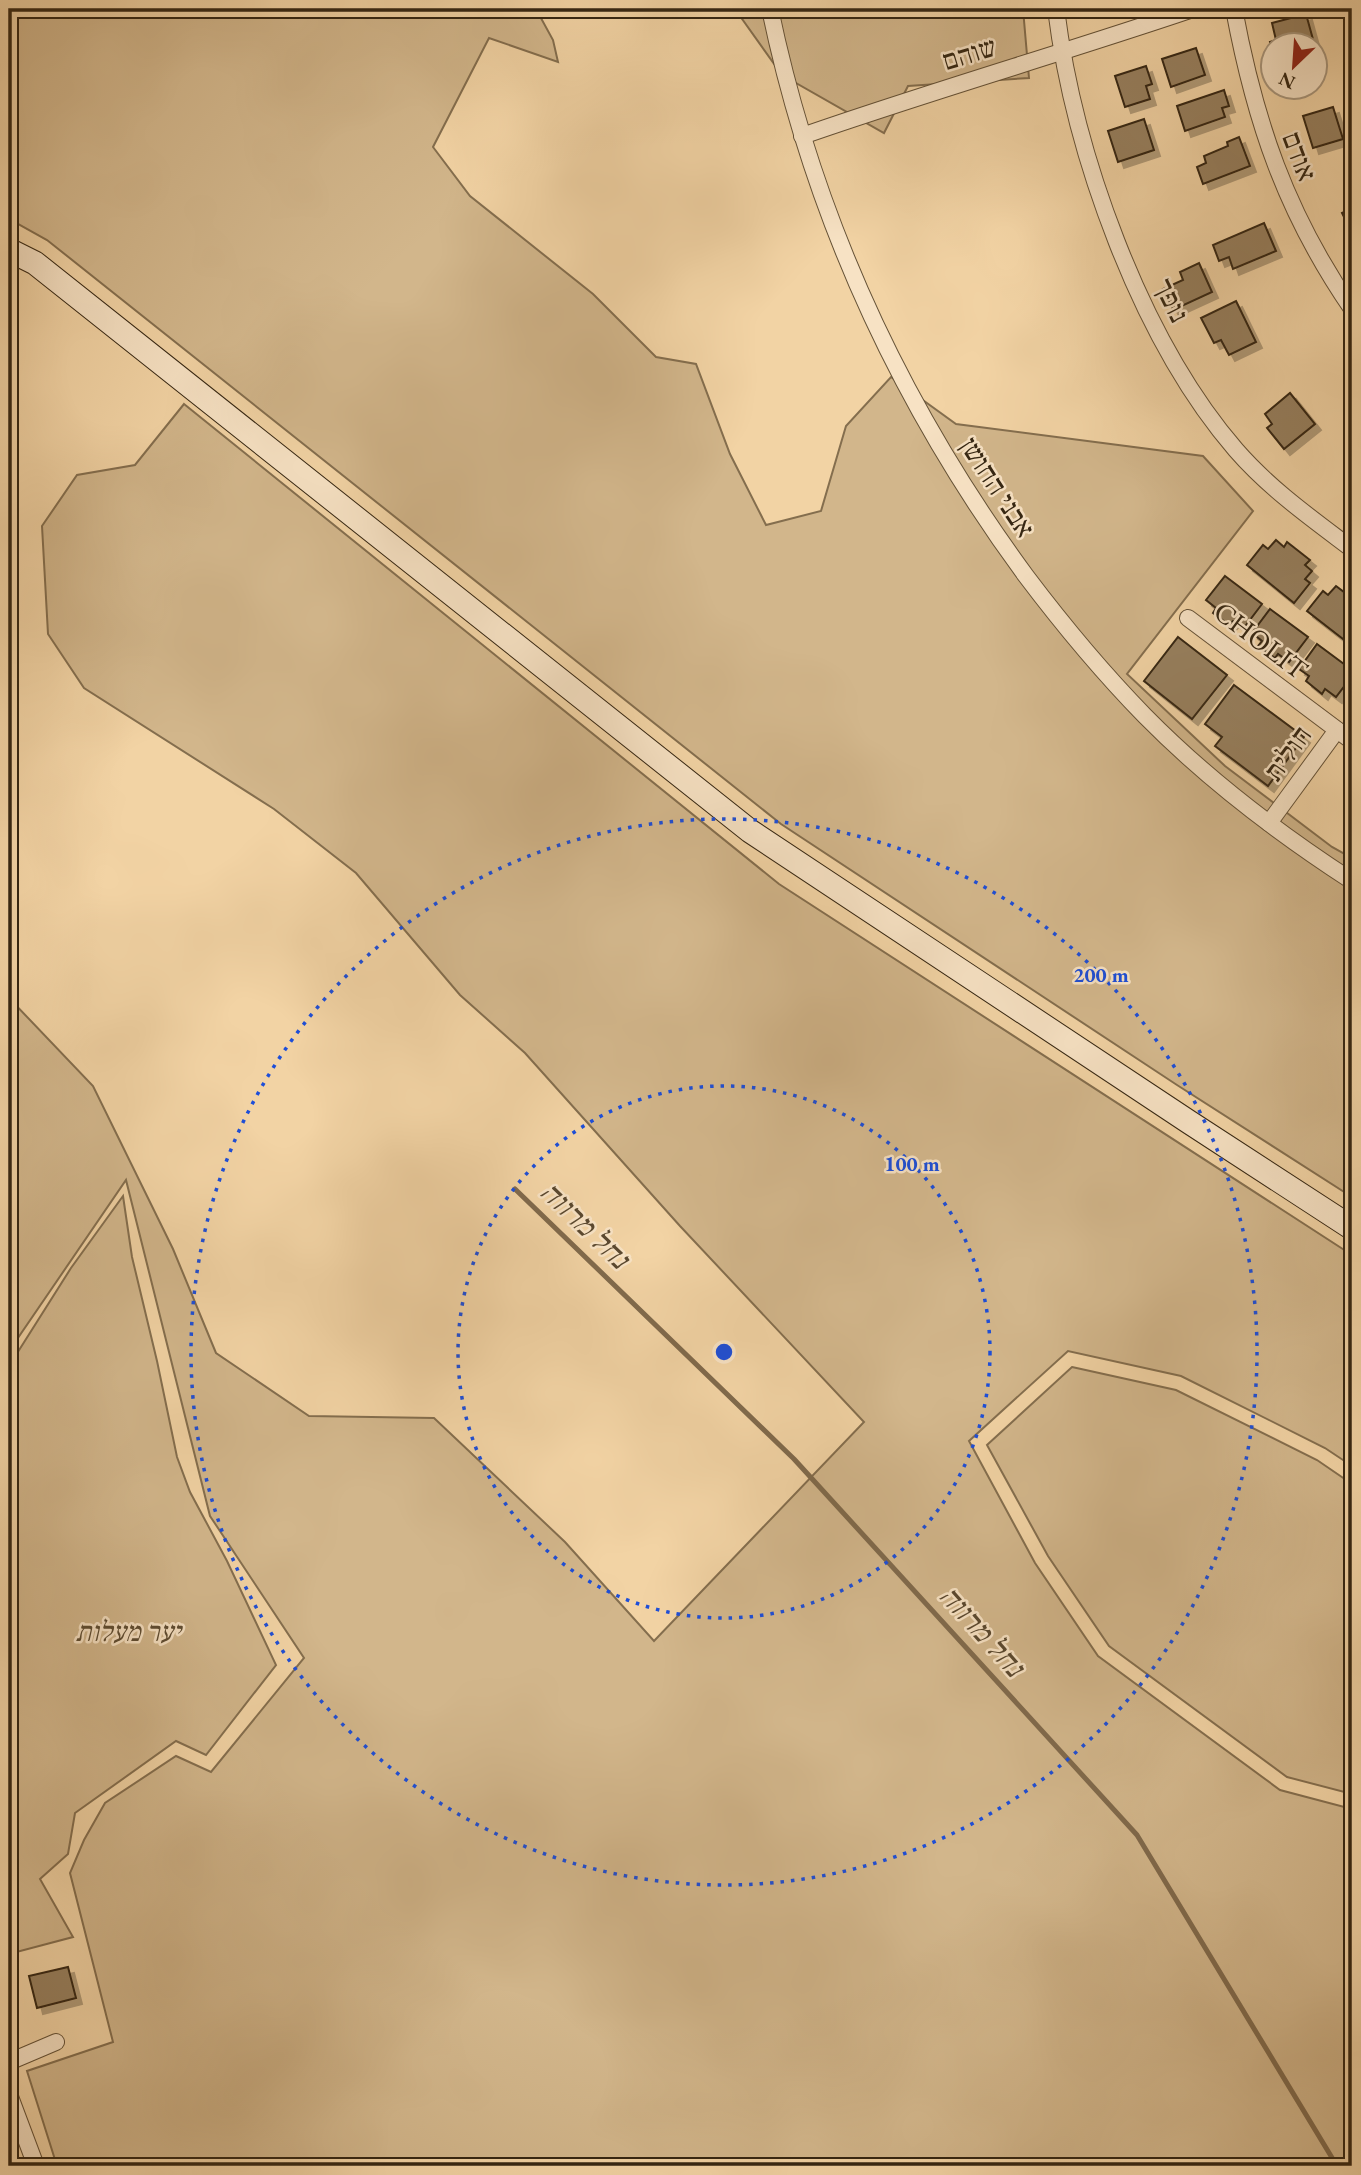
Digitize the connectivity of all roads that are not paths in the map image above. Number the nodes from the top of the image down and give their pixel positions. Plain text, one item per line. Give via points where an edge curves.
1 (770, 9) edge
2 (1056, 9) edge
3 (1193, 9) edge
4 (1234, 9) edge
5 (1061, 52) junction
6 (802, 136) junction
7 (9, 250) edge
8 (1352, 309) edge
9 (1352, 549) edge
10 (1188, 618) dead end
11 (1337, 730) junction
12 (1352, 741) edge
13 (1269, 823) junction
14 (1352, 881) edge
15 (1352, 1228) edge
16 (56, 2042) dead end
17 (9, 2062) edge
18 (9, 2094) edge
19 (36, 2166) edge

1 - 6 street, אבני החושן
2 - 5 street, נופך
3 - 5 street, שוהם
4 - 8 street, אודם via 1254,103 1280,181 1308,239
5 - 6 street, שוהם
5 - 9 street, נופך via 1114,232 1181,374 1207,414 1253,468
6 - 13 street, אבני החושן via 856,285 888,354 962,484 1092,660 1185,754
7 - 15 main road via 35,263 750,831
10 - 11 street, CHOLIT
11 - 12 street, חולית
11 - 13 street, חולית
13 - 14 street, אבני החושן
16 - 17 street
18 - 19 street

